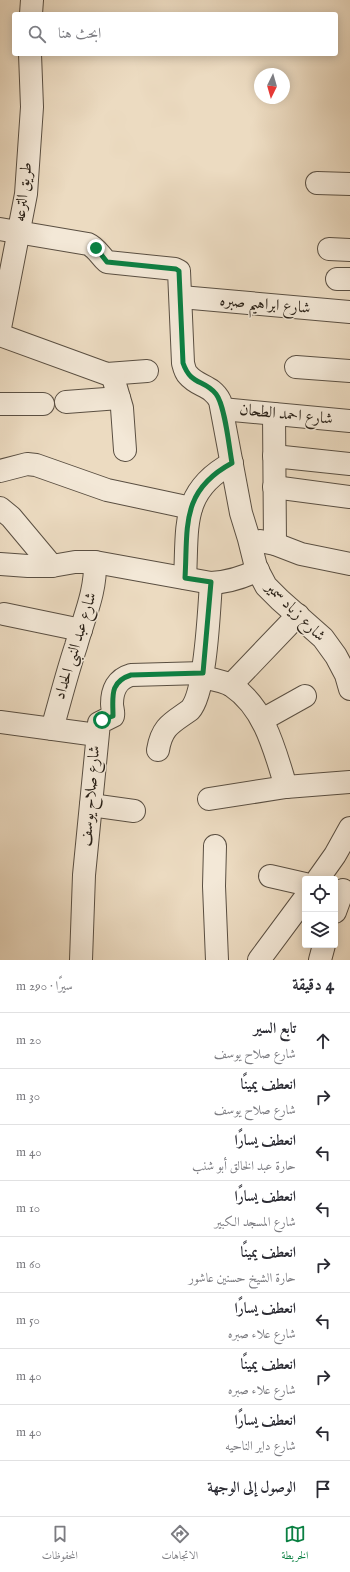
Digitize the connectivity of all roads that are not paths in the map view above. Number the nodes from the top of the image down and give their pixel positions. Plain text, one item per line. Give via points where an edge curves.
1 (32, 0) edge
2 (31, 12) edge
3 (30, 56) edge
4 (317, 183) dead end
5 (350, 184) edge
6 (9, 231) edge
7 (180, 287) junction
8 (350, 312) edge
9 (0, 328) edge
10 (0, 335) edge
11 (296, 367) dead end
12 (147, 371) dead end
13 (350, 372) edge
14 (112, 374) junction
15 (120, 398) junction
16 (66, 402) dead end
17 (0, 404) edge
18 (43, 404) dead end
19 (222, 408) junction
20 (274, 414) junction
21 (350, 421) edge
22 (125, 450) dead end
23 (274, 456) junction
24 (232, 463) junction
25 (350, 464) edge
26 (0, 471) edge
27 (274, 487) junction
28 (350, 497) edge
29 (0, 508) edge
30 (191, 508) junction
31 (249, 539) junction
32 (275, 544) junction
33 (95, 562) junction
34 (0, 564) edge
35 (350, 564) edge
36 (52, 566) junction
37 (258, 570) junction
38 (185, 578) junction
39 (211, 582) junction
40 (4, 614) dead end
41 (298, 615) junction
42 (81, 630) junction
43 (203, 675) junction
44 (231, 685) junction
45 (350, 689) edge
46 (305, 696) dead end
47 (262, 720) junction
48 (0, 722) edge
49 (52, 729) junction
50 (97, 735) junction
51 (158, 750) dead end
52 (350, 782) edge
53 (286, 787) junction
54 (209, 799) dead end
55 (91, 805) junction
56 (134, 811) dead end
57 (350, 828) edge
58 (215, 846) dead end
59 (270, 876) dead end
60 (320, 876) edge
61 (302, 883) edge
62 (343, 890) edge
63 (302, 902) edge
64 (338, 904) edge
65 (323, 948) edge
66 (81, 960) edge
67 (217, 960) edge
68 (259, 960) edge
69 (320, 960) edge

1 - 2 street
3 - 6 street, طريق الترعه via 32,107 26,194
4 - 5 street
6 - 7 street via 88,244 96,248 107,262 176,269 179,271
6 - 9 street, طريق الترعه
7 - 8 street, شارع ابراهيم صبره
7 - 19 street, شارع زياد سمير via 183,363 189,376 216,394
10 - 14 street
11 - 13 street
12 - 14 street
14 - 15 street
15 - 16 street
15 - 22 street
17 - 18 street
19 - 20 street, شارع احمد الطحان
19 - 24 street, شارع زياد سمير
20 - 21 street, شارع احمد الطحان
20 - 23 street
23 - 25 street
23 - 27 street
24 - 30 street via 217,471 204,483
24 - 31 street, شارع زياد سمير via 241,513
26 - 30 street via 27,464 36,465 107,490
27 - 28 street
27 - 32 street
29 - 36 street via 11,517
30 - 38 street
31 - 32 street
31 - 37 street, شارع زياد سمير
32 - 35 street via 302,554
33 - 36 street
33 - 38 street
33 - 42 street, شارع عبد النبى الحداد via 94,589
34 - 36 street
37 - 39 street via 227,582
37 - 41 street, شارع زياد سمير via 266,586
38 - 39 street
39 - 43 street
40 - 42 street
41 - 44 street
41 - 45 street, شارع زياد سمير via 328,644 342,668
42 - 49 street, شارع عبد النبى الحداد
43 - 44 street
43 - 50 street, شارع صلاح يوسف via 126,677 114,689 113,716 99,723
43 - 51 street via 201,706 190,710 166,728 160,738
44 - 47 street via 251,704
46 - 47 street
47 - 53 street
48 - 49 street
49 - 50 street
50 - 55 street, شارع صلاح يوسف
52 - 53 street
53 - 54 street
55 - 56 street
55 - 66 street, شارع صلاح يوسف via 84,875
57 - 60 street via 336,856
58 - 67 street
59 - 61 street
62 - 64 street
63 - 68 street
65 - 69 street

